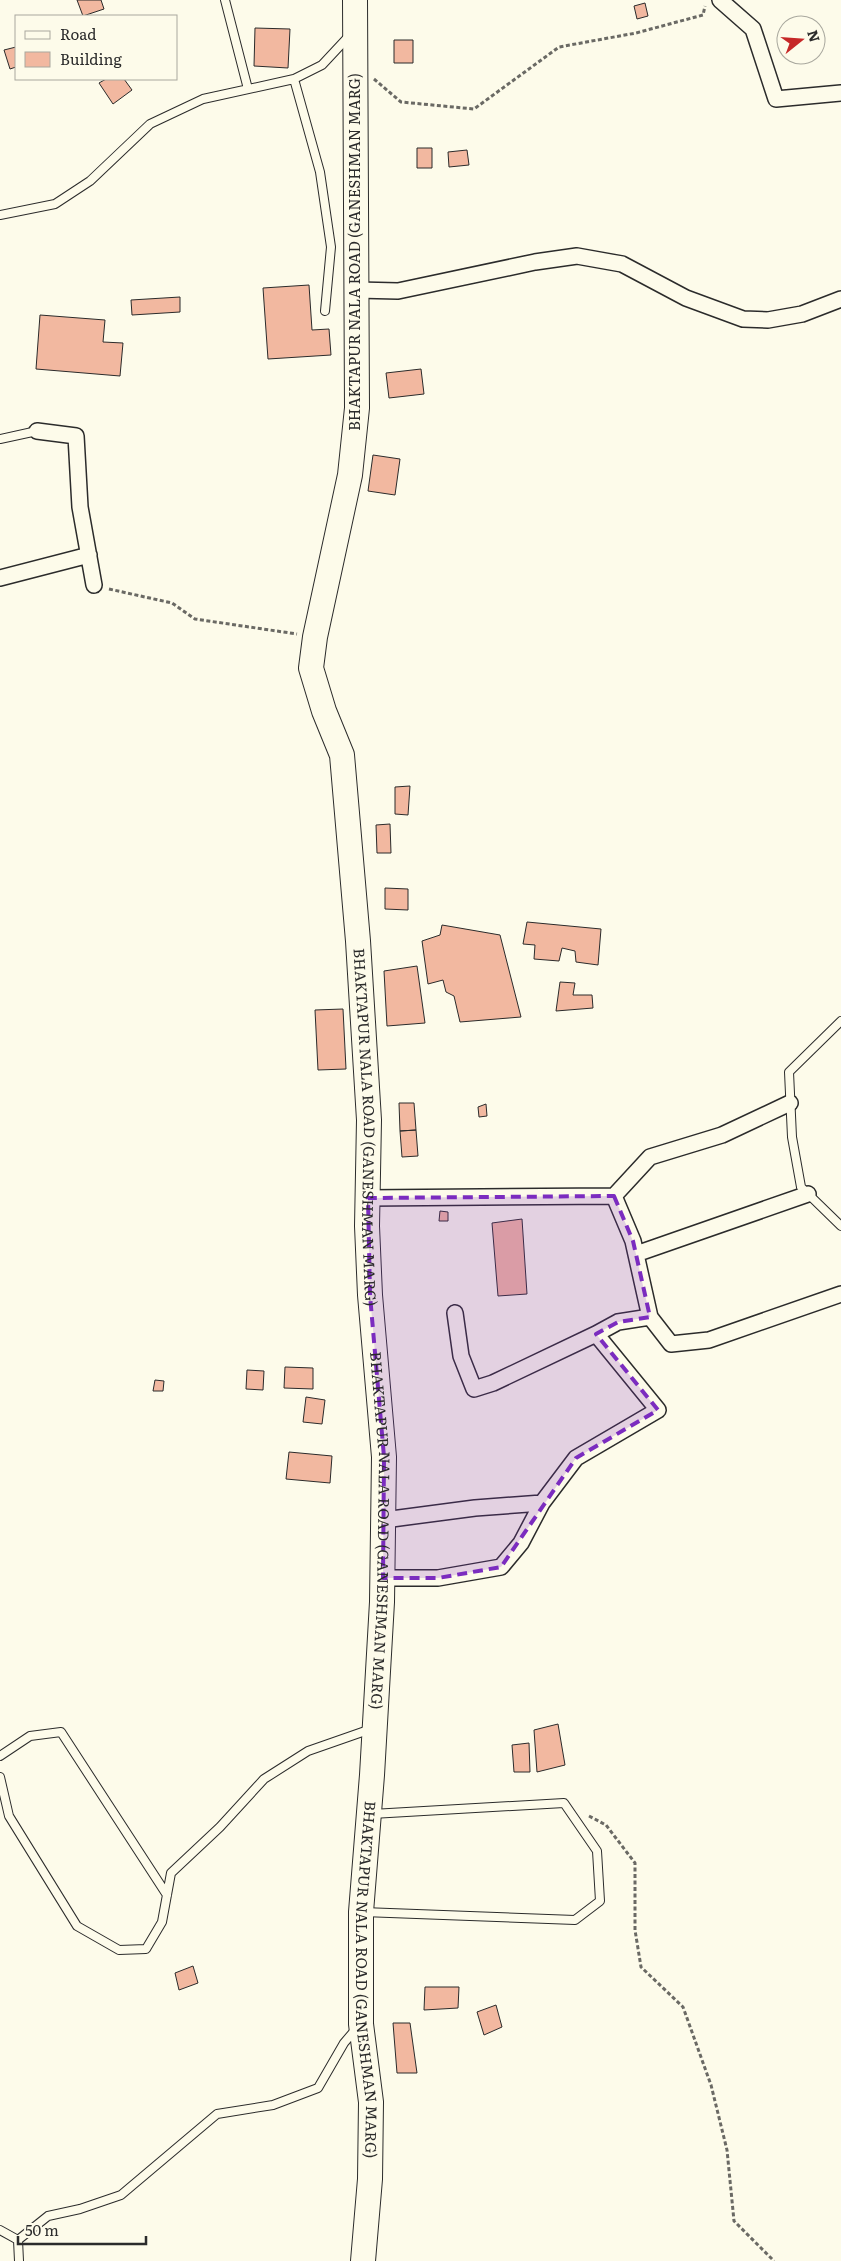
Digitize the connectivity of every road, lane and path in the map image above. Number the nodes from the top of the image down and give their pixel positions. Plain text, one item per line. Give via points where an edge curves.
1 (225, 0) edge
2 (355, 0) edge
3 (706, 0) edge
4 (720, 0) edge
5 (356, 28) junction
6 (357, 64) junction
7 (294, 79) junction
8 (248, 89) junction
9 (841, 93) edge
10 (0, 215) edge
11 (357, 290) junction
12 (841, 299) edge
13 (325, 311) dead end
14 (37, 431) joint
15 (0, 439) edge
16 (89, 555) junction
17 (0, 578) edge
18 (94, 585) joint
19 (315, 637) junction
20 (841, 1021) edge
21 (790, 1103) junction
22 (808, 1194) junction
23 (614, 1196) junction
24 (368, 1198) junction
25 (841, 1226) edge
26 (636, 1254) junction
27 (841, 1294) edge
28 (455, 1313) dead end
29 (650, 1317) junction
30 (596, 1334) junction
31 (542, 1503) junction
32 (384, 1520) junction
33 (383, 1578) junction
34 (375, 1728) junction
35 (0, 1756) edge
36 (0, 1778) edge
37 (564, 1803) junction
38 (368, 1814) junction
39 (167, 1895) junction
40 (361, 1912) junction
41 (361, 2024) junction
42 (0, 2230) edge
43 (18, 2240) junction
44 (19, 2261) edge
45 (363, 2261) edge
46 (774, 2261) edge

1 - 8 lane
2 - 5 main road, BHAKTAPUR NALA ROAD (GANESHMAN MARG)
3 - 6 path via 703,16 560,47 474,109 401,102
4 - 9 street via 753,29 776,99
5 - 6 main road, BHAKTAPUR NALA ROAD (GANESHMAN MARG)
5 - 7 lane via 322,66
6 - 11 main road, BHAKTAPUR NALA ROAD (GANESHMAN MARG)
7 - 8 lane
7 - 13 lane via 320,172 331,247
8 - 10 lane via 203,100 150,124 90,180 54,204
11 - 12 street via 398,291 577,256 622,264 686,298 743,319 768,320 802,314
11 - 19 main road, BHAKTAPUR NALA ROAD (GANESHMAN MARG) via 358,408 350,475
14 - 15 lane
14 - 16 street via 76,436 80,507
16 - 17 street
16 - 18 street
18 - 19 path via 172,603 195,619
19 - 24 main road, BHAKTAPUR NALA ROAD (GANESHMAN MARG) via 312,668 324,711 342,754 369,1120
20 - 21 lane via 789,1072
21 - 22 lane via 801,1187
21 - 23 street via 722,1135 650,1157
22 - 25 lane
22 - 26 street
23 - 24 street
23 - 26 street
24 - 32 main road, BHAKTAPUR NALA ROAD (GANESHMAN MARG) via 366,1226 384,1457
26 - 29 street
27 - 29 street via 709,1340 671,1344
28 - 30 street via 461,1356 474,1389 493,1384
29 - 30 street via 618,1322
30 - 31 street via 658,1410 576,1458
31 - 32 street
31 - 33 street via 521,1543 501,1567 438,1578
32 - 33 main road, BHAKTAPUR NALA ROAD (GANESHMAN MARG)
33 - 34 main road, BHAKTAPUR NALA ROAD (GANESHMAN MARG)
34 - 38 main road, BHAKTAPUR NALA ROAD (GANESHMAN MARG)
34 - 39 lane via 308,1751 264,1779 171,1873
35 - 39 lane via 30,1736 61,1732
36 - 39 lane via 9,1816 77,1926 119,1950 146,1949 162,1922
37 - 38 lane
37 - 40 lane via 597,1851 600,1901 575,1920
37 - 46 path via 606,1825 635,1863 635,1930 641,1967 683,2007 711,2086 722,2132 734,2221
38 - 40 main road, BHAKTAPUR NALA ROAD (GANESHMAN MARG)
40 - 41 main road, BHAKTAPUR NALA ROAD (GANESHMAN MARG)
41 - 43 lane via 344,2043 318,2088 273,2105 217,2114 121,2195 48,2216
41 - 45 main road, BHAKTAPUR NALA ROAD (GANESHMAN MARG) via 371,2102 370,2179
42 - 43 lane
43 - 44 lane

